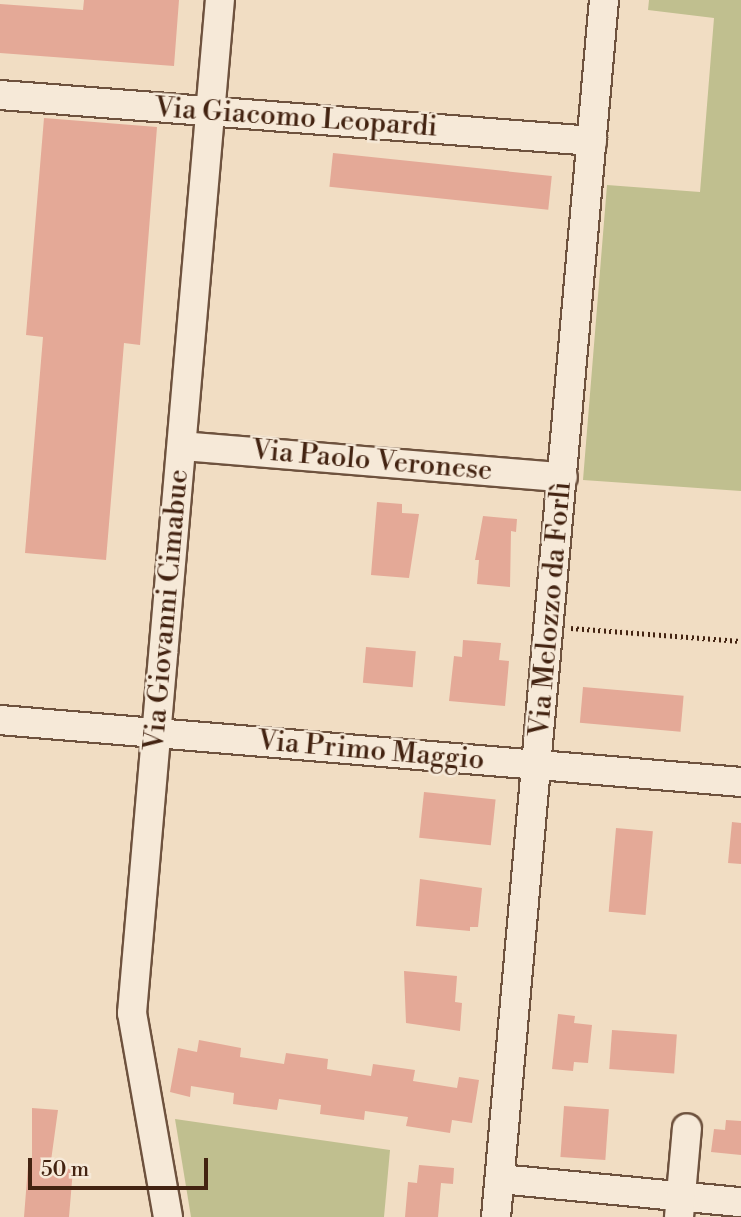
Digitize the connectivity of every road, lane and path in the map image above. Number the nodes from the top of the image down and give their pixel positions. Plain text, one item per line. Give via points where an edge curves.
1 (220, 0) edge
2 (604, 0) edge
3 (0, 95) edge
4 (211, 111) junction
5 (592, 141) junction
6 (182, 446) junction
7 (563, 477) junction
8 (550, 626) junction
9 (741, 641) edge
10 (0, 720) edge
11 (157, 733) junction
12 (537, 765) junction
13 (741, 782) edge
14 (687, 1128) dead end
15 (500, 1179) junction
16 (741, 1202) edge
17 (680, 1207) edge
18 (168, 1217) edge
19 (496, 1217) edge

1 - 4 street, Via Giovanni Cimabue
2 - 5 street, Via Melozzo da Forlì
3 - 4 street, Via Giacomo Leopardi
4 - 5 street, Via Giacomo Leopardi
4 - 6 street, Via Giovanni Cimabue
5 - 7 street, Via Melozzo da Forlì
6 - 7 street, Via Paolo Veronese
6 - 11 street, Via Giovanni Cimabue
7 - 8 street, Via Melozzo da Forlì
8 - 9 path
8 - 12 street, Via Melozzo da Forlì
10 - 11 street, Via Primo Maggio
11 - 12 street, Via Primo Maggio
11 - 18 street, Via Giovanni Cimabue via 132,1013
12 - 13 street, Via Primo Maggio
12 - 15 street, Via Melozzo da Forlì
14 - 17 street
15 - 17 street
15 - 19 street, Via Melozzo da Forlì
16 - 17 street

